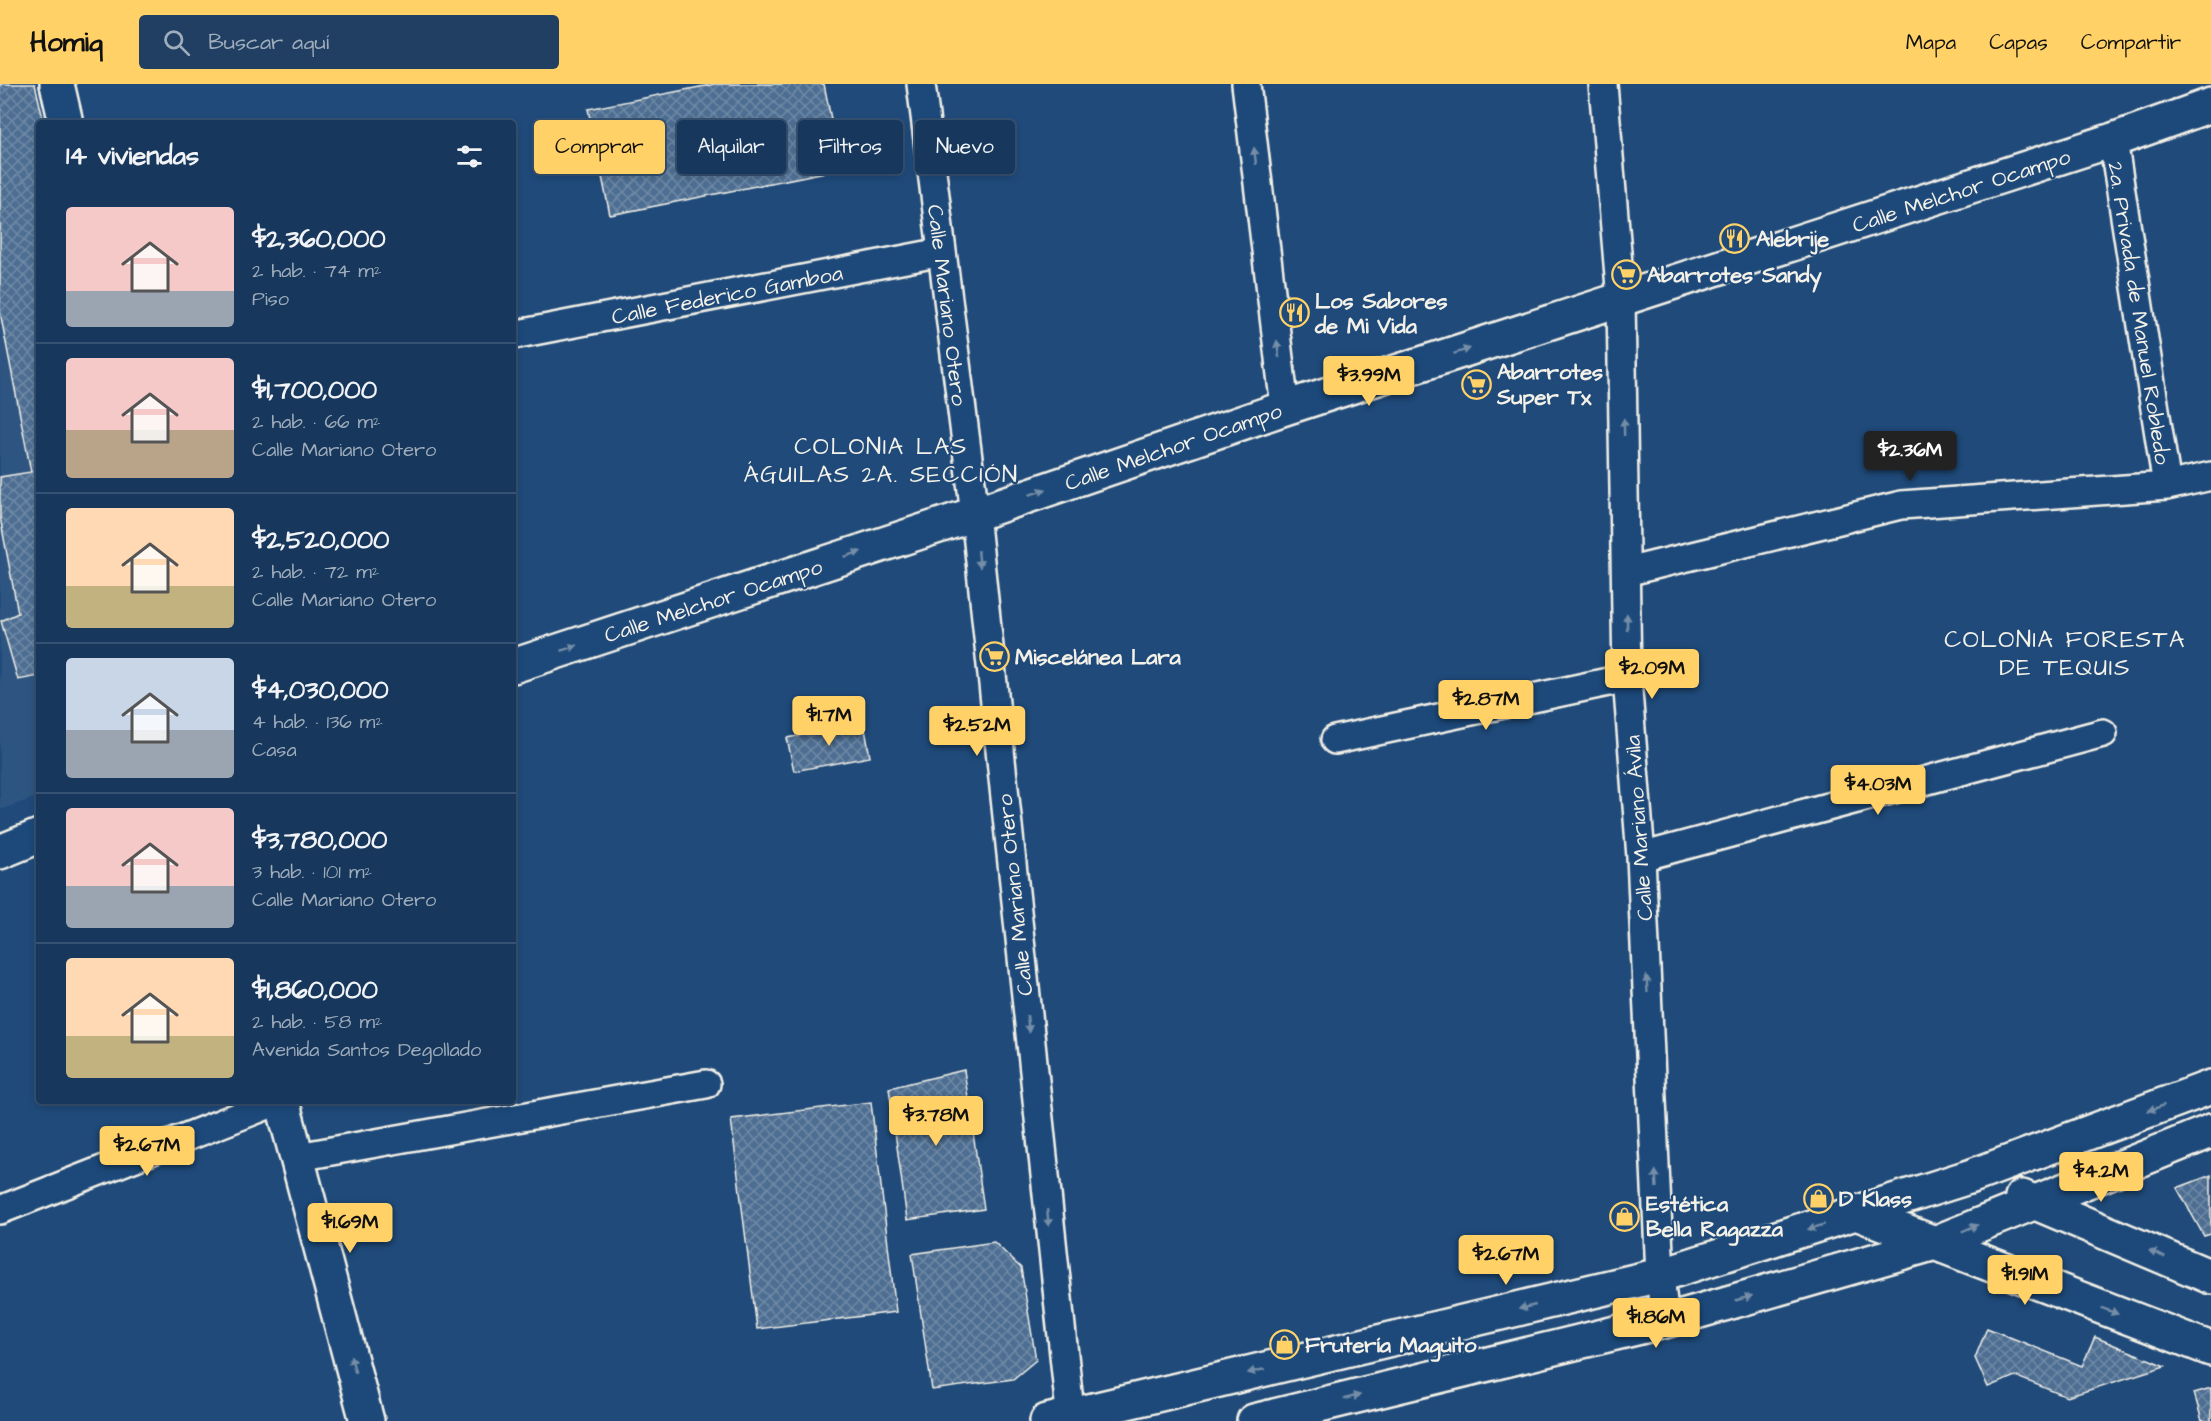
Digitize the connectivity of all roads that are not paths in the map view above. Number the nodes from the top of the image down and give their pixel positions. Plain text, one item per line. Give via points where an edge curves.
1 (57, 84) edge
2 (921, 84) edge
3 (1246, 84) edge
4 (1602, 84) edge
5 (2211, 105) edge
6 (65, 120) edge
7 (2113, 140) junction
8 (942, 252) junction
9 (1621, 300) junction
10 (516, 335) edge
11 (1285, 408) junction
12 (2211, 476) edge
13 (2167, 486) junction
14 (975, 514) junction
15 (1626, 572) junction
16 (516, 665) edge
17 (1627, 678) junction
18 (2103, 733) dead end
19 (1335, 740) dead end
20 (36, 837) edge
21 (0, 852) edge
22 (1641, 857) junction
23 (706, 1084) dead end
24 (2211, 1087) edge
25 (272, 1104) edge
26 (281, 1104) edge
27 (2211, 1131) edge
28 (298, 1157) junction
29 (1972, 1176) junction
30 (2032, 1202) junction
31 (0, 1210) edge
32 (1859, 1214) junction
33 (1932, 1244) junction
34 (1660, 1275) junction
35 (2211, 1276) edge
36 (1665, 1321) junction
37 (2211, 1349) edge
38 (1062, 1419) edge
39 (367, 1421) edge
40 (1254, 1421) edge

1 - 6 street
2 - 8 street, Calle Mariano Otero
11 -> 3 street
4 - 9 street, Calle Mariano Ávila
5 - 7 street, Calle Melchor Ocampo
7 - 9 street, Calle Melchor Ocampo
7 - 13 street, 2a. Privada de Manuel Robledo
8 - 10 street, Calle Federico Gamboa
8 - 14 street, Calle Mariano Otero
11 -> 9 street, Calle Melchor Ocampo
15 -> 9 street, Calle Mariano Ávila
14 -> 11 street, Calle Melchor Ocampo
12 - 13 street
13 - 15 street via 1901,505
16 -> 14 street, Calle Melchor Ocampo
14 -> 38 street, Calle Mariano Otero
17 -> 15 street, Calle Mariano Ávila
17 - 19 street
17 - 22 street, Calle Mariano Ávila
18 - 22 street
20 - 21 street
34 -> 22 street, Calle Mariano Ávila
23 - 28 street
24 -> 29 street
25 - 31 street
26 - 28 street
27 - 30 street
39 -> 28 street
29 - 30 street
29 - 32 street
33 -> 30 street
35 -> 30 street
32 - 33 street
32 -> 34 street
36 -> 33 street
33 -> 37 street
34 - 36 street, Calle Mariano Ávila
34 -> 38 street
40 -> 36 street

